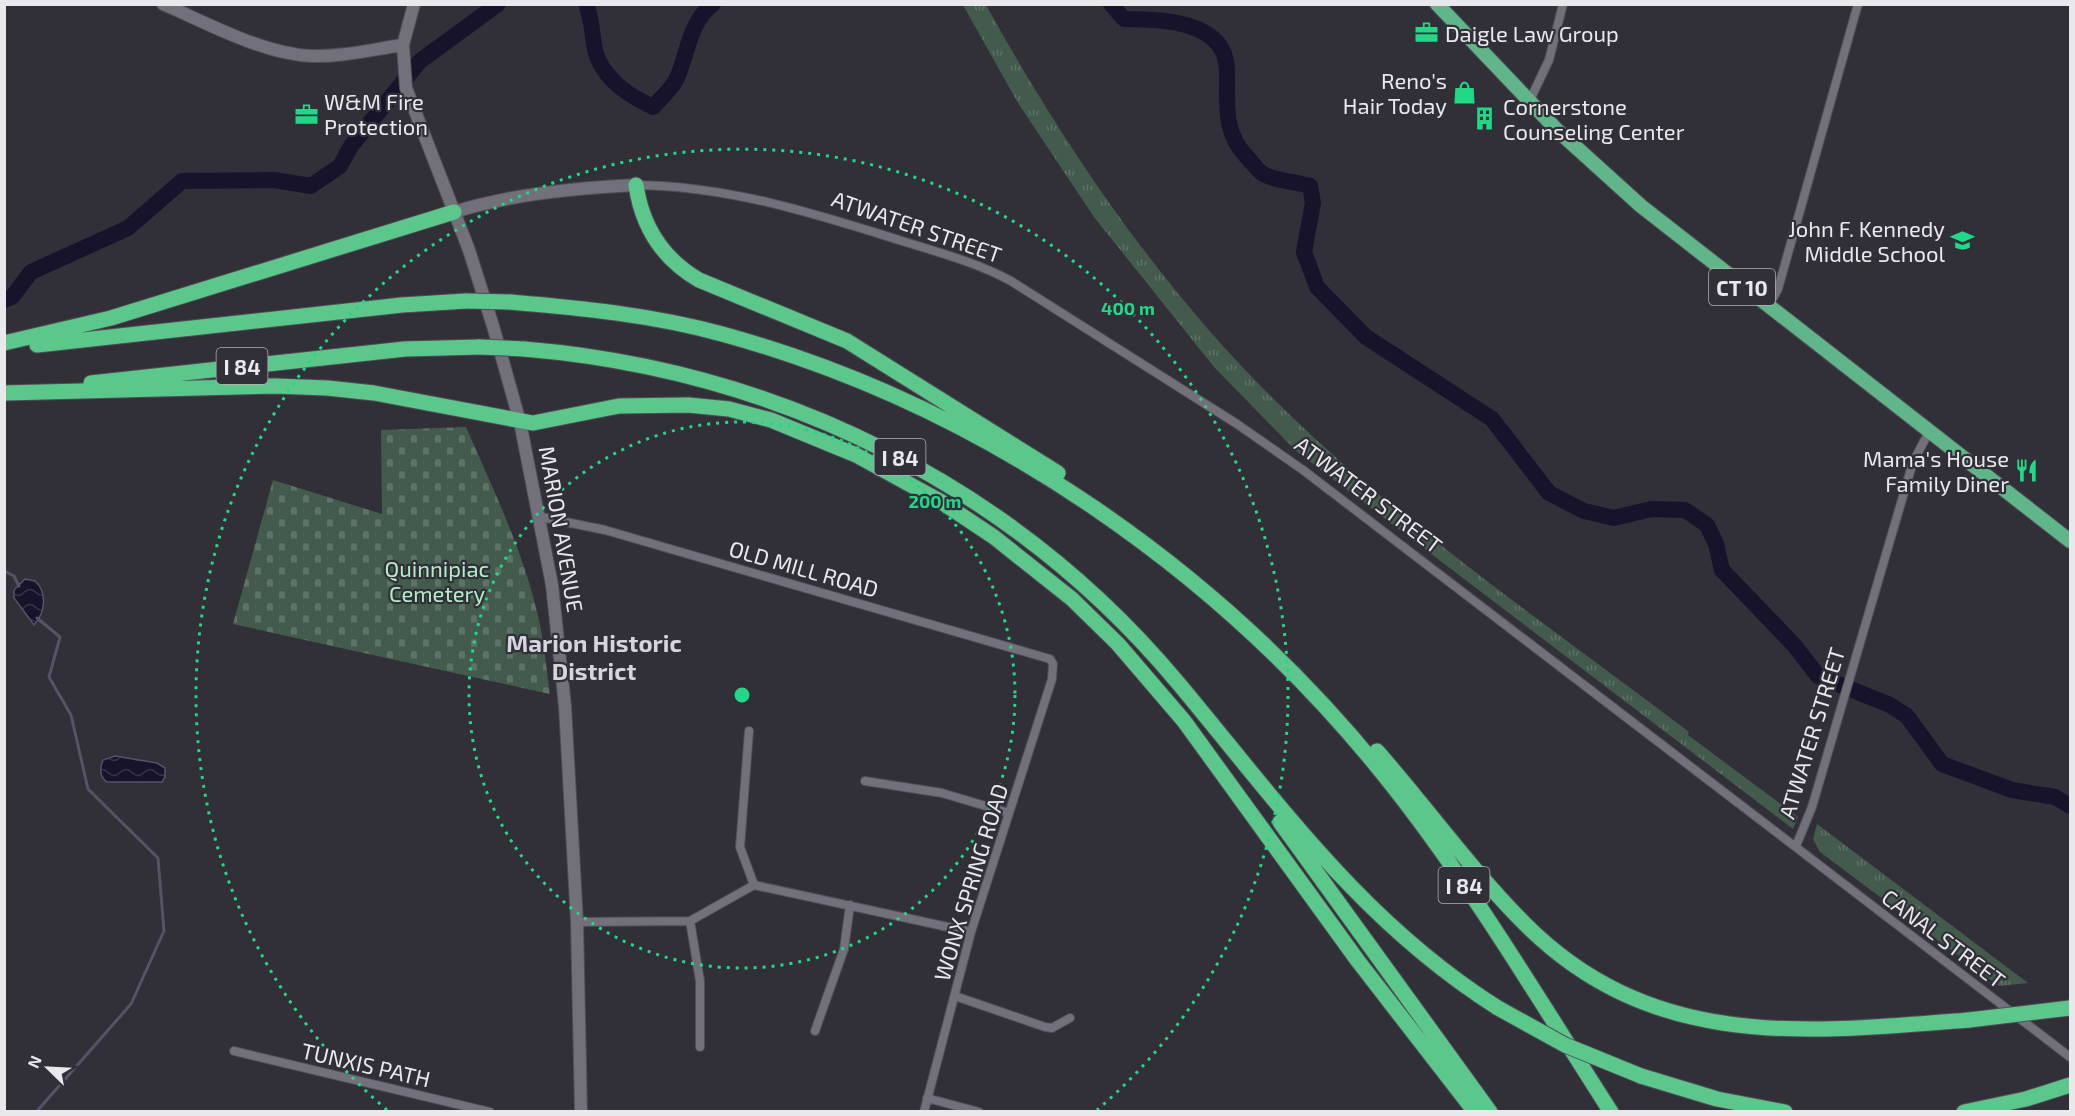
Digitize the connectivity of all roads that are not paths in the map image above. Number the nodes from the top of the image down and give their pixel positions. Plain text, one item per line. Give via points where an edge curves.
1 (163, 4) edge
2 (414, 4) edge
3 (1437, 4) edge
4 (1563, 4) edge
5 (1858, 4) edge
6 (404, 45) junction
7 (1529, 102) junction
8 (636, 185) junction
9 (454, 212) junction
10 (1768, 307) junction
11 (4, 343) edge
12 (4, 348) edge
13 (4, 392) edge
14 (520, 422) junction
15 (1929, 432) junction
16 (541, 517) junction
17 (2070, 541) edge
18 (1143, 544) junction
19 (1053, 664) joint
20 (1294, 675) junction
21 (1199, 710) junction
22 (749, 731) dead end
23 (865, 782) dead end
24 (1009, 813) junction
25 (1796, 846) junction
26 (754, 885) junction
27 (850, 904) junction
28 (690, 921) junction
29 (577, 922) junction
30 (971, 932) junction
31 (955, 996) junction
32 (2070, 1008) edge
33 (1070, 1018) dead end
34 (815, 1031) dead end
35 (700, 1047) dead end
36 (234, 1051) dead end
37 (2070, 1057) edge
38 (2063, 1088) edge
39 (927, 1098) junction
40 (490, 1112) edge
41 (581, 1112) edge
42 (924, 1112) edge
43 (979, 1112) edge
44 (1475, 1112) edge
45 (1490, 1112) edge
46 (1611, 1112) edge
47 (1785, 1112) edge
48 (1964, 1112) edge

1 - 6 main road via 265,46 295,54 328,55
2 - 6 main road, MARION AVENUE
3 - 7 highway, CT 10
4 - 7 street via 1549,60
5 - 10 street via 1778,289
6 - 9 main road, MARION AVENUE via 406,86
7 - 10 highway, CT 10 via 1625,192
8 - 9 main road, ATWATER STREET via 520,198
8 - 18 highway via 654,238 685,272 847,341 1076,486
8 - 25 street, ATWATER STREET via 701,189 772,202 970,263 1011,281 1270,446
9 - 11 highway via 102,321
9 - 14 main road, MARION AVENUE via 481,286
10 - 15 highway, CT 10
12 - 18 highway, I 84, bridge via 466,301 616,313 686,325 755,344 886,393 975,437 1061,487
13 - 14 highway via 327,387
13 - 21 highway, I 84, bridge via 405,349 480,346 643,365 739,389 832,424 913,464 988,510 1059,563 1132,632
14 - 16 main road, MARION AVENUE
14 - 44 highway via 541,422 596,409 642,404 688,405 751,414 856,455 940,501 994,537 1071,599 1165,696 1358,961
15 - 17 highway, CT 10
15 - 25 street, ATWATER STREET via 1913,462 1804,832
16 - 19 street, OLD MILL ROAD via 605,530 1045,655
16 - 29 main road, MARION AVENUE via 560,646
18 - 20 highway, I 84 via 1221,607
19 - 24 street, WONX SPRING ROAD via 1052,679
20 - 32 highway, bridge via 1365,737 1525,924 1561,955 1622,993 1695,1019 1743,1028 1798,1030 1969,1020
20 - 46 highway, I 84 via 1361,748 1429,834
21 - 45 highway, I 84
21 - 47 highway, bridge via 1311,845 1369,907 1432,962 1498,1008 1565,1045 1641,1076 1692,1093
22 - 26 street via 740,848
23 - 24 street via 942,793
24 - 30 street, WONX SPRING ROAD
25 - 37 street, CANAL STREET
26 - 27 street
26 - 28 street
27 - 30 street
27 - 34 street via 844,949
28 - 29 street
28 - 35 street via 700,981
29 - 41 main road, MARION AVENUE
30 - 31 street, WONX SPRING ROAD
31 - 33 street via 1045,1027 1052,1028
31 - 39 street, WONX SPRING ROAD
36 - 40 street, TUNXIS PATH
38 - 48 highway
39 - 42 street, WONX SPRING ROAD
39 - 43 street

